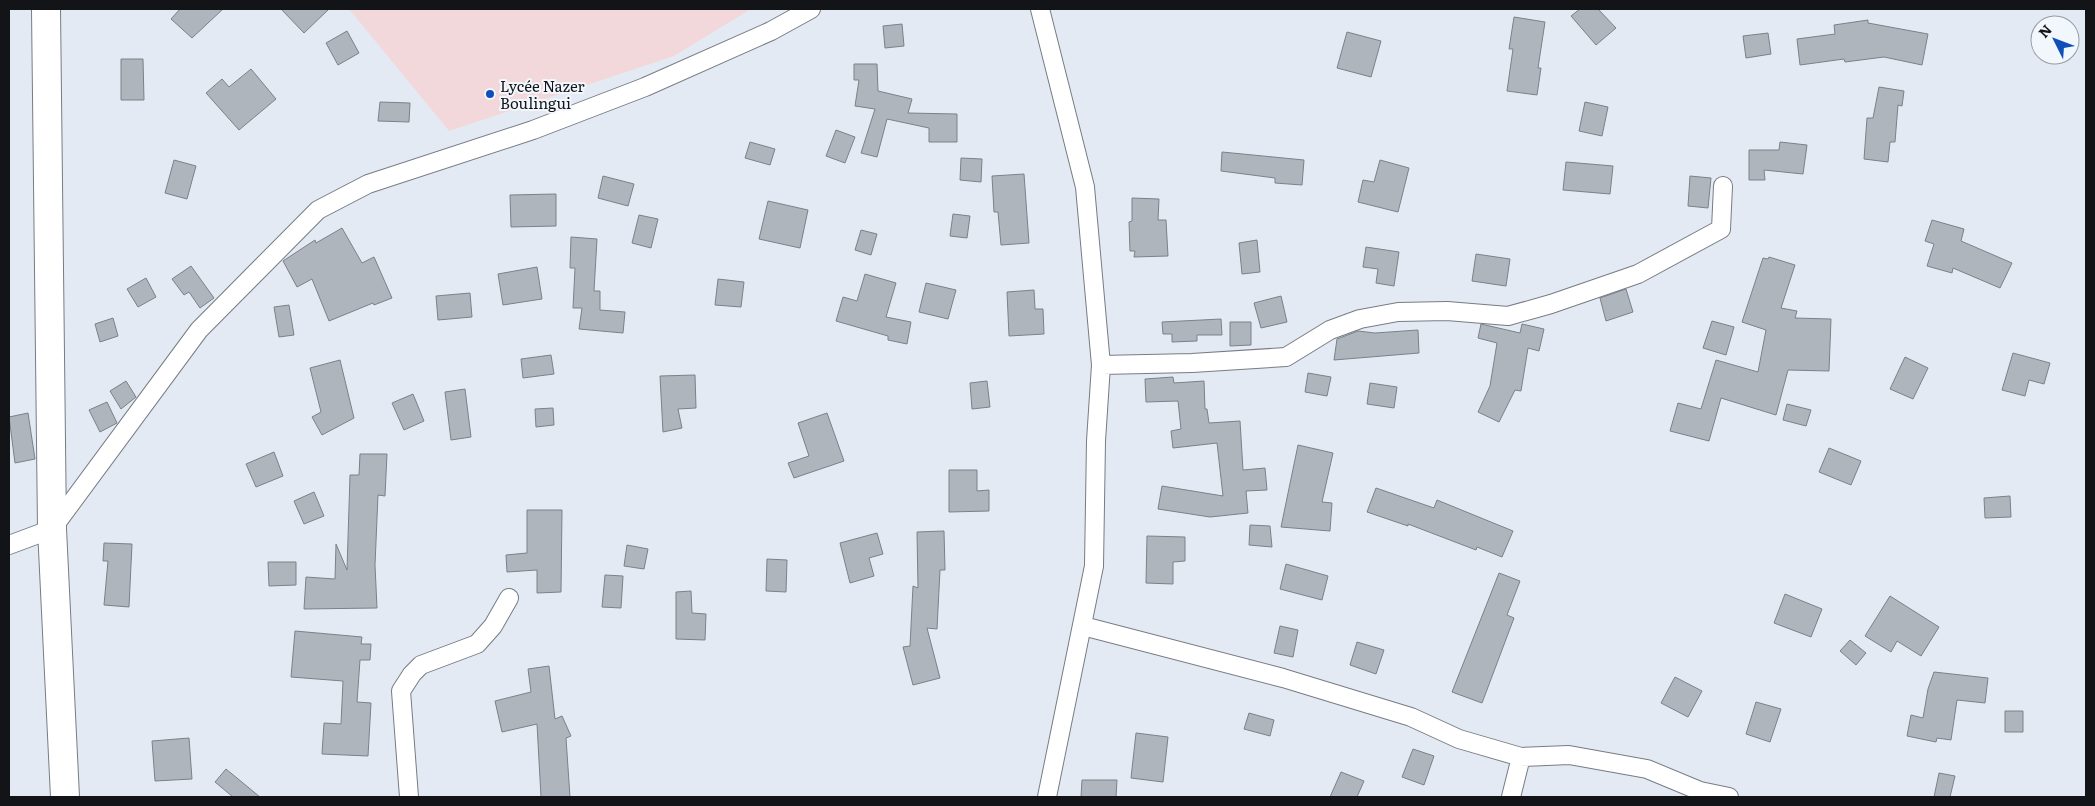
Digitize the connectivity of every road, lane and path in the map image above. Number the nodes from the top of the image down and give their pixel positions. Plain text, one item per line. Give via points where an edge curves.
1 (46, 9) edge
2 (812, 9) edge
3 (1040, 9) edge
4 (1723, 186) dead end
5 (1101, 365) junction
6 (52, 529) junction
7 (9, 544) edge
8 (509, 598) dead end
9 (1083, 626) junction
10 (1521, 757) junction
11 (65, 797) edge
12 (409, 797) edge
13 (1046, 797) edge
14 (1511, 797) edge
15 (1729, 797) edge

1 - 6 highway
2 - 6 street via 645,87 533,130 368,184 318,210 199,330
3 - 5 street via 1085,187
4 - 5 street via 1721,229 1638,274 1551,304 1508,316 1447,311 1398,312 1330,330 1286,357
5 - 9 street via 1094,566
6 - 7 street
6 - 11 highway
8 - 12 street via 493,626 477,644 421,665 401,691
9 - 10 street via 1283,678 1411,717 1459,739
9 - 13 street
10 - 14 street
10 - 15 street via 1569,755 1647,769 1700,791

